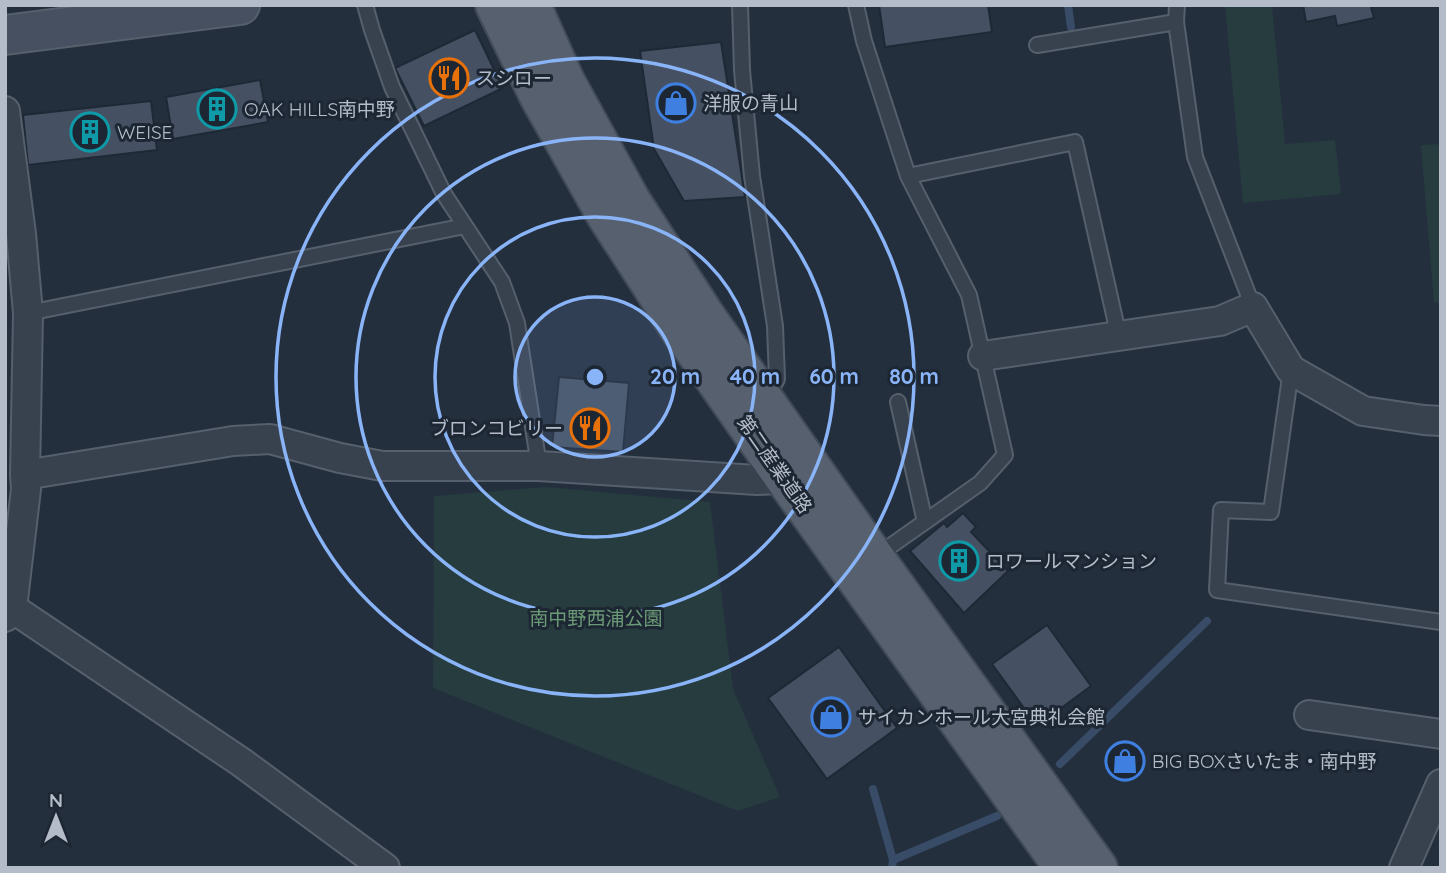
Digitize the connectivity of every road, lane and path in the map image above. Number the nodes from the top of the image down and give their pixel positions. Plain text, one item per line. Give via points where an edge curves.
1 (240, 5) edge
2 (365, 5) edge
3 (495, 5) edge
4 (531, 5) edge
5 (740, 5) edge
6 (856, 5) edge
7 (1177, 5) edge
8 (1176, 22) junction
9 (5, 34) edge
10 (1037, 45) dead end
11 (5, 111) edge
12 (908, 176) junction
13 (465, 226) junction
14 (1253, 307) junction
15 (28, 313) junction
16 (1119, 337) junction
17 (982, 356) junction
18 (1291, 370) junction
19 (765, 402) junction
20 (898, 402) dead end
21 (1441, 421) edge
22 (539, 466) junction
23 (785, 479) junction
24 (22, 484) junction
25 (925, 522) junction
26 (875, 558) junction
27 (9, 612) edge
28 (1441, 622) edge
29 (1309, 715) dead end
30 (1441, 734) edge
31 (1441, 784) edge
32 (385, 868) edge
33 (1064, 868) edge
34 (1098, 868) edge
35 (1404, 868) edge

1 - 9 street
2 - 13 lane via 392,87 444,194
3 - 23 main road, 第二産業道路 via 540,98 606,215
4 - 19 main road, 第二産業道路 via 565,81 631,201
5 - 19 lane via 752,176 775,326 777,379
6 - 12 lane
7 - 8 lane
8 - 10 lane
8 - 14 lane via 1195,158
11 - 15 street
12 - 16 lane via 1075,142
12 - 17 lane via 969,295
13 - 15 lane
13 - 22 lane via 502,282 517,323
14 - 16 street via 1220,321
14 - 18 street
15 - 24 street
16 - 17 street
17 - 25 lane via 1005,455 980,483
18 - 21 street via 1363,411
18 - 28 lane via 1271,513 1221,510 1217,590
19 - 26 main road, 第二産業道路
20 - 25 lane
22 - 23 street
22 - 24 street via 383,466 270,439 233,441
23 - 33 main road, 第二産業道路
24 - 27 street
25 - 26 lane
26 - 34 main road, 第二産業道路
27 - 32 street via 241,762
29 - 30 street
31 - 35 street

